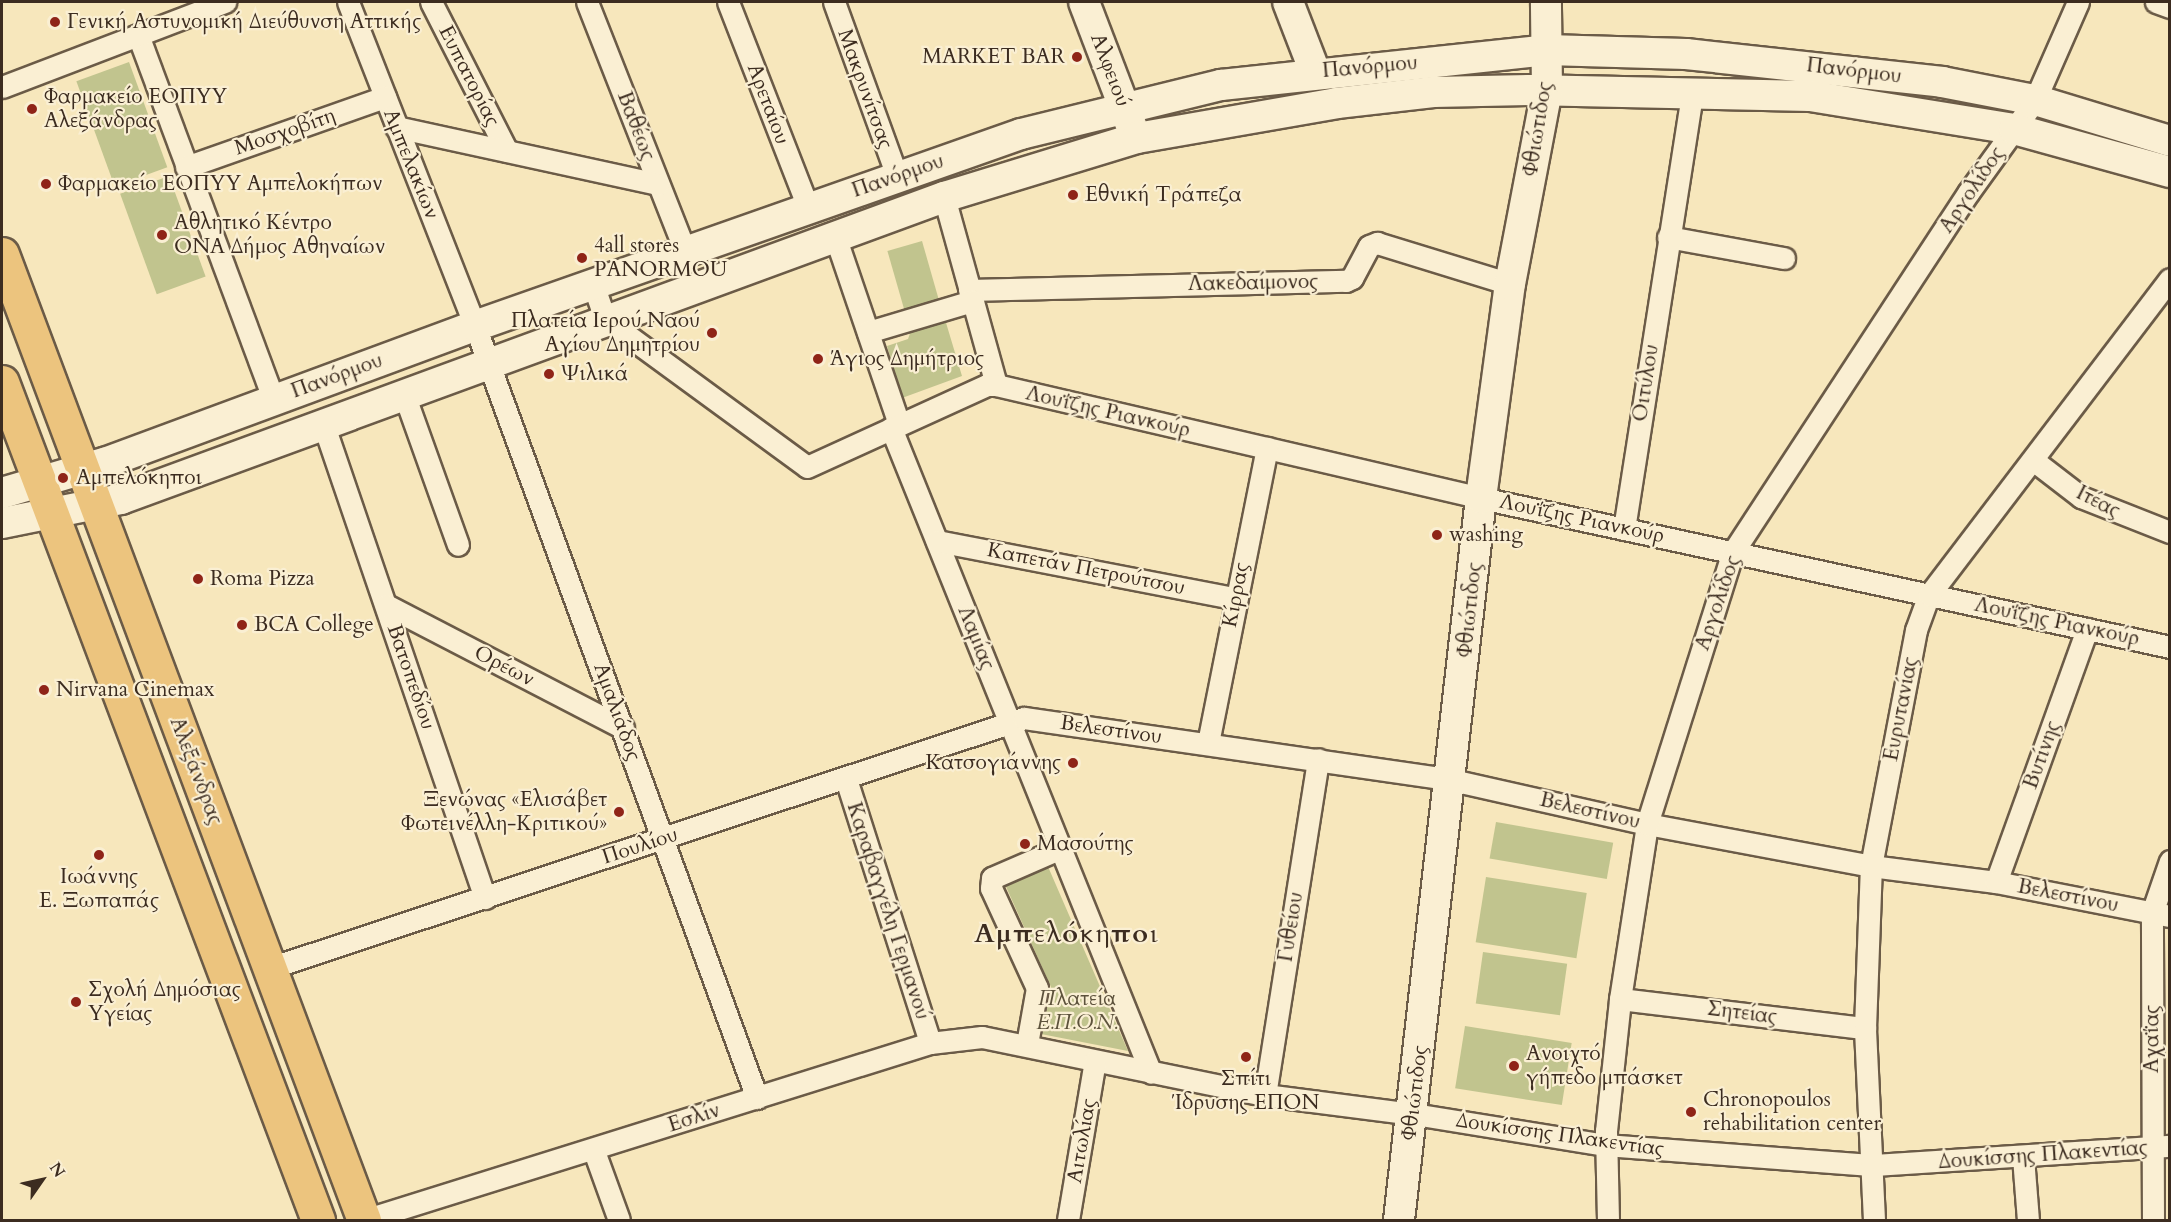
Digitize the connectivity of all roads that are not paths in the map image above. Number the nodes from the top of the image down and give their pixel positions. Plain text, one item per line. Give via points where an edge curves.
1 (225, 2) edge
2 (348, 2) edge
3 (431, 2) edge
4 (587, 2) edge
5 (729, 2) edge
6 (834, 2) edge
7 (1084, 2) edge
8 (1288, 2) edge
9 (1546, 2) edge
10 (2078, 2) edge
11 (2156, 2) edge
12 (204, 5) edge
13 (2169, 7) edge
14 (138, 35) junction
15 (1547, 50) junction
16 (1315, 72) junction
17 (2, 87) edge
18 (1547, 90) junction
19 (1692, 93) junction
20 (385, 97) junction
21 (2036, 100) junction
22 (1125, 108) junction
23 (396, 126) junction
24 (2014, 129) junction
25 (1137, 138) junction
26 (2169, 141) edge
27 (507, 151) junction
28 (186, 167) junction
29 (2169, 172) edge
30 (897, 176) junction
31 (658, 184) junction
32 (944, 197) junction
33 (808, 207) junction
34 (835, 236) junction
35 (1668, 237) junction
36 (685, 251) junction
37 (2, 254) edge
38 (1784, 258) dead end
39 (593, 284) junction
40 (1510, 284) junction
41 (2166, 289) edge
42 (970, 296) junction
43 (605, 319) junction
44 (475, 326) junction
45 (868, 332) junction
46 (489, 362) junction
47 (2, 382) edge
48 (996, 386) junction
49 (404, 394) junction
50 (274, 400) junction
51 (323, 423) junction
52 (895, 426) junction
53 (1267, 448) junction
54 (2033, 460) junction
55 (82, 469) junction
56 (39, 482) junction
57 (2, 494) edge
58 (1481, 498) junction
59 (96, 505) junction
60 (51, 514) junction
61 (2, 523) edge
62 (1624, 528) junction
63 (2169, 532) edge
64 (937, 541) junction
65 (458, 544) dead end
66 (1733, 552) junction
67 (1929, 595) junction
68 (1234, 598) junction
69 (386, 605) junction
70 (2087, 629) junction
71 (2169, 647) edge
72 (1010, 722) junction
73 (622, 728) junction
74 (1208, 743) junction
75 (1317, 759) junction
76 (846, 779) junction
77 (1452, 780) junction
78 (1647, 824) junction
79 (663, 838) junction
80 (1061, 848) junction
81 (2169, 861) edge
82 (1870, 866) junction
83 (1996, 882) junction
84 (485, 898) junction
85 (2161, 914) edge
86 (270, 969) junction
87 (1620, 999) junction
88 (1865, 1028) junction
89 (930, 1043) junction
90 (1028, 1044) junction
91 (1095, 1061) junction
92 (1151, 1073) junction
93 (1265, 1095) junction
94 (757, 1098) junction
95 (1414, 1114) junction
96 (1605, 1145) junction
97 (2161, 1147) edge
98 (594, 1151) junction
99 (2023, 1157) junction
100 (1874, 1166) junction
101 (364, 1220) edge
102 (318, 1221) edge
103 (619, 1221) edge
104 (1068, 1221) edge
105 (1399, 1221) edge
106 (1608, 1221) edge
107 (1874, 1221) edge
108 (2028, 1221) edge
109 (2153, 1221) edge

1 - 12 street
2 - 20 street, Αμπελακίων
3 - 27 street, Ευπατορίας
4 - 31 street, Βαθέως
5 - 33 street, Αρεταίου
6 - 30 street, Μακρυνίτσας
7 - 22 street, Αλφειού
8 - 16 street
9 - 15 street, Φθιώτιδος
10 - 21 street, Αργολίδος
11 - 13 street
12 - 14 street
14 - 17 street
14 - 28 street
15 - 16 street, Πανόρμου
15 - 18 street, Φθιώτιδος
15 - 21 street, Πανόρμου via 1686,54 1829,67
16 - 22 street, Πανόρμου via 1221,85
18 - 19 street, Πανόρμου
18 - 25 street, Πανόρμου via 1433,92 1360,100
18 - 40 street, Φθιώτιδος
19 - 24 street, Πανόρμου via 1810,96
19 - 35 street, Οιτύλου
20 - 23 street, Αμπελακίων
20 - 28 street, Μοσχοβίτη
21 - 24 street, Αργολίδος
21 - 26 street, Πανόρμου
22 - 25 street, Αλφειού
22 - 30 street, Πανόρμου via 1021,134
23 - 27 street, Ευπατορίας
23 - 44 street, Αμπελακίων
24 - 29 street, Πανόρμου
24 - 66 street, Αργολίδος
25 - 32 street, Πανόρμου
27 - 31 street, Ευπατορίας
28 - 50 street
30 - 33 street, Πανόρμου
31 - 36 street, Βαθέως
32 - 34 street, Πανόρμου
32 - 42 street
33 - 36 street, Πανόρμου
34 - 43 street, Πανόρμου
34 - 45 street, Λαμίας
35 - 38 street
35 - 62 street, Οιτύλου
36 - 39 street, Πανόρμου
37 - 55 main road, Αλεξάνδρας
39 - 43 street
39 - 44 street, Πανόρμου
40 - 42 street, Λακεδαίμονος via 1377,243 1369,246 1353,278 1346,280
40 - 58 street, Φθιώτιδος
41 - 54 street, Ευρυτανίας
42 - 45 street
42 - 48 street
43 - 46 street, Πανόρμου
43 - 52 street via 807,467
44 - 46 street, Αμαλιάδος
44 - 50 street, Πανόρμου
45 - 52 street, Λαμίας
46 - 49 street, Πανόρμου
46 - 73 street, Αμαλιάδος
47 - 56 main road
48 - 52 street via 987,385
48 - 53 street, Λουΐζης Ριανκούρ
49 - 51 street, Πανόρμου
49 - 65 street
50 - 55 street, Πανόρμου
51 - 59 street, Πανόρμου
51 - 69 street, Βατοπεδίου
52 - 64 street, Λαμίας
53 - 58 street, Λουΐζης Ριανκούρ
53 - 68 street, Κίρρας
54 - 63 street, Ιτέας via 2081,496
54 - 67 street, Ευρυτανίας
55 - 56 street, Πανόρμου
55 - 59 main road, Αλεξάνδρας
56 - 57 street, Πανόρμου
56 - 60 main road
58 - 62 street, Λουΐζης Ριανκούρ
58 - 77 street, Φθιώτιδος
59 - 60 street, Πανόρμου
59 - 86 main road, Αλεξάνδρας
60 - 61 street, Πανόρμου
60 - 102 main road
62 - 66 street, Λουΐζης Ριανκούρ
64 - 68 street, Καπετάν Πετρούτσου
64 - 72 street, Λαμίας
66 - 67 street, Λουΐζης Ριανκούρ
66 - 78 street, Αργολίδος
67 - 70 street, Λουΐζης Ριανκούρ
67 - 82 street, Ευρυτανίας via 1916,630
68 - 74 street, Κίρρας
69 - 73 street, Ορέων
69 - 84 street, Βατοπεδίου
70 - 71 street, Λουΐζης Ριανκούρ
70 - 83 street, Βυτίνης
72 - 74 street, Βελεστίνου via 1024,718
72 - 76 street, Πουλίου
72 - 80 street, Λαμίας
73 - 79 street, Αμαλιάδος
74 - 75 street, Βελεστίνου
75 - 77 street, Βελεστίνου
75 - 93 street, Γυθείου
76 - 79 street, Πουλίου
76 - 89 street, Καραβαγγέλη Γερμανού
77 - 78 street, Βελεστίνου
77 - 95 street, Φθιώτιδος
78 - 82 street, Βελεστίνου
78 - 87 street, Αργολίδος
79 - 84 street, Πουλίου
79 - 94 street, Αμαλιάδος
80 - 90 street via 992,878 991,888 1037,988
80 - 92 street, Λαμίας
81 - 85 street, Αχαΐας
82 - 83 street, Βελεστίνου
82 - 88 street, Ευρυτανίας
83 - 85 street, Βελεστίνου
84 - 86 street, Πουλίου
85 - 97 street, Αχαΐας
86 - 101 main road, Αλεξάνδρας
87 - 88 street, Σητείας
87 - 96 street, Αργολίδος
88 - 100 street, Ευρυτανίας
89 - 90 street, Εσλίν via 982,1037
89 - 94 street, Εσλίν
90 - 91 street, Δουκίσσης Πλακεντίας
91 - 92 street, Δουκίσσης Πλακεντίας
91 - 104 street, Αιτωλίας
92 - 93 street, Δουκίσσης Πλακεντίας
93 - 95 street, Δουκίσσης Πλακεντίας
94 - 98 street, Εσλίν
95 - 96 street, Δουκίσσης Πλακεντίας
95 - 105 street, Φθιώτιδος
96 - 100 street, Δουκίσσης Πλακεντίας
96 - 106 street, Αργολίδος
97 - 99 street, Δουκίσσης Πλακεντίας
97 - 109 street, Αχαΐας
98 - 101 street, Εσλίν
98 - 103 street
99 - 100 street, Δουκίσσης Πλακεντίας
99 - 108 street
100 - 107 street, Ευρυτανίας

